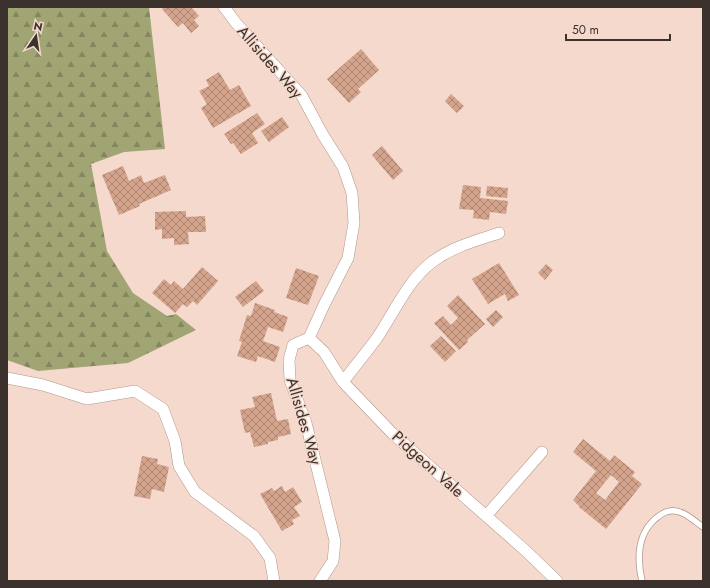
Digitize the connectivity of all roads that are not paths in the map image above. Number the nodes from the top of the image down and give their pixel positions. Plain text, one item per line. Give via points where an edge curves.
1 (224, 7) edge
2 (499, 233) dead end
3 (310, 338) junction
4 (7, 378) edge
5 (343, 382) junction
6 (542, 452) dead end
7 (486, 516) junction
8 (703, 527) edge
9 (274, 581) edge
10 (320, 581) edge
11 (557, 581) edge
12 (642, 581) edge

1 - 3 street, Allisides Way via 302,96 343,167 352,193 354,224 348,258
2 - 5 street via 458,247 422,271 393,310 377,338
3 - 5 street, Pidgeon Vale via 324,352
3 - 10 street, Allisides Way via 293,345 289,360 290,380 306,423 335,541 333,561
4 - 9 street via 87,398 135,391 163,409 175,441 179,466 195,492 254,536 270,558
5 - 7 street, Pidgeon Vale via 393,434
6 - 7 street
7 - 11 street, Pidgeon Vale
8 - 12 lane via 684,513 671,510 661,514 649,525 640,542 638,561

